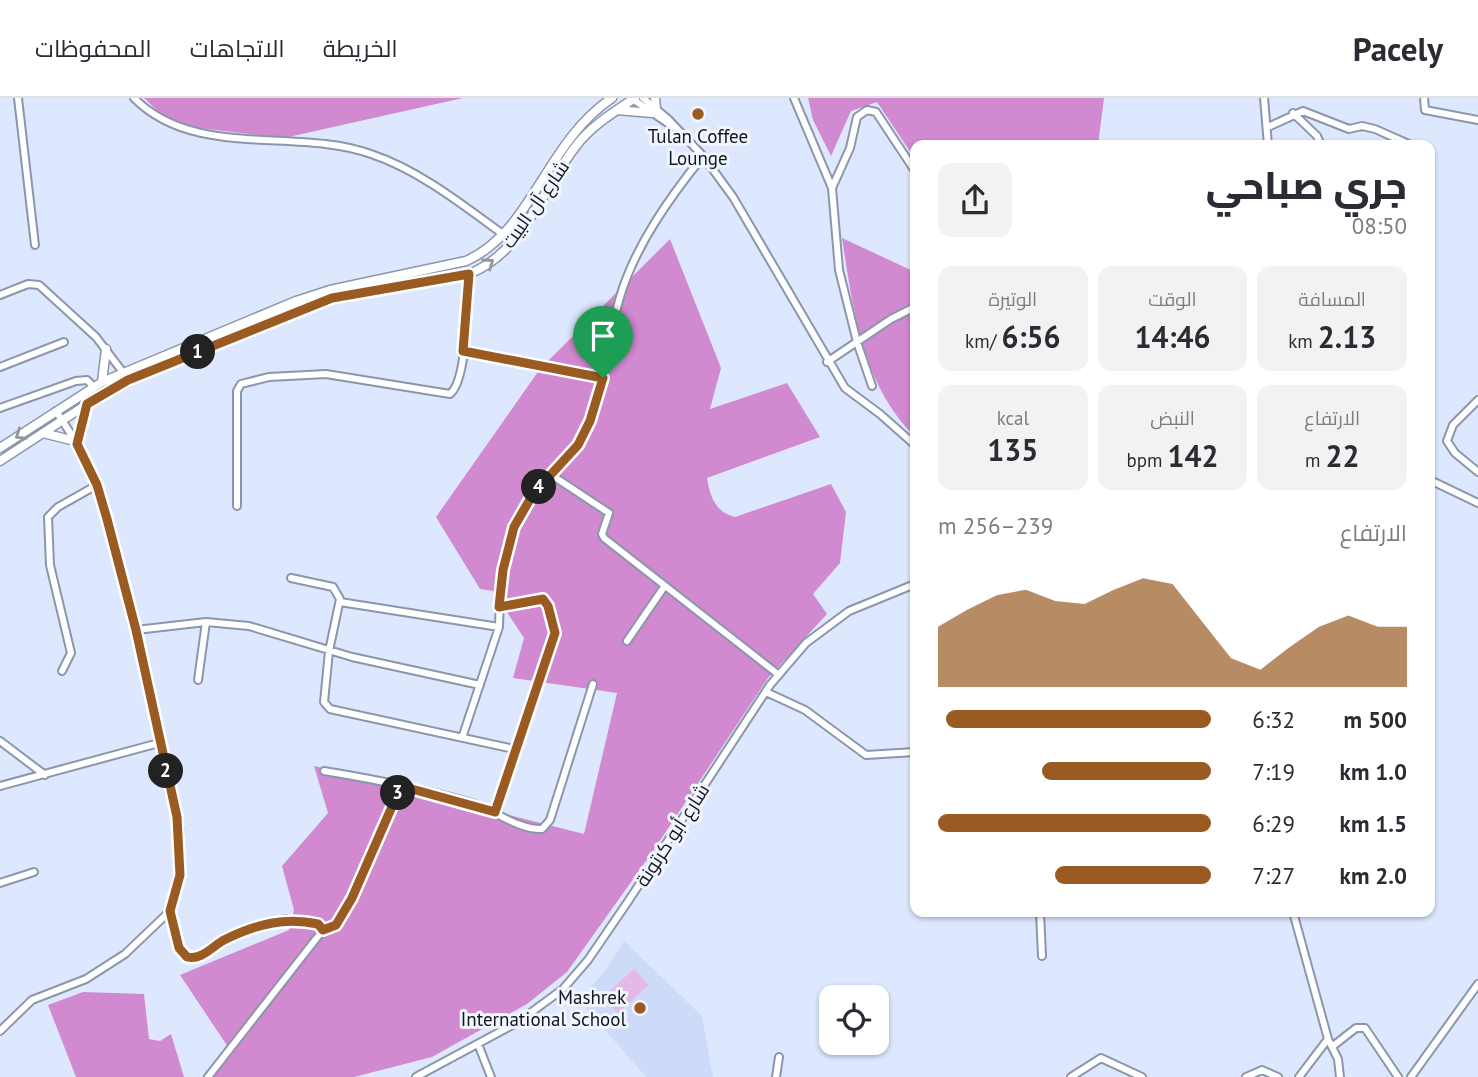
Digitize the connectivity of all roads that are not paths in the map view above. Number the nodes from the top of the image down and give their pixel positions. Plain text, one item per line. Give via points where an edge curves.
1 (18, 98) edge
2 (134, 98) edge
3 (612, 98) edge
4 (633, 98) edge
5 (643, 98) edge
6 (655, 98) edge
7 (794, 98) edge
8 (1265, 98) edge
9 (1424, 98) edge
10 (617, 110) junction
11 (654, 111) junction
12 (1293, 113) junction
13 (1478, 120) edge
14 (1268, 127) junction
15 (1268, 140) edge
16 (1319, 140) edge
17 (1400, 140) edge
18 (704, 156) junction
19 (910, 163) edge
20 (832, 188) junction
21 (504, 236) junction
22 (35, 245) dead end
23 (469, 274) junction
24 (0, 295) edge
25 (910, 310) edge
26 (64, 342) dead end
27 (857, 342) junction
28 (106, 349) junction
29 (463, 351) junction
30 (827, 362) junction
31 (0, 368) edge
32 (124, 372) junction
33 (603, 378) junction
34 (128, 380) junction
35 (98, 384) junction
36 (872, 386) dead end
37 (1478, 400) edge
38 (87, 404) junction
39 (0, 408) edge
40 (56, 411) junction
41 (63, 420) junction
42 (43, 433) junction
43 (910, 441) edge
44 (76, 442) junction
45 (0, 448) edge
46 (0, 461) edge
47 (1478, 472) edge
48 (550, 474) junction
49 (1435, 482) edge
50 (97, 485) junction
51 (1478, 503) edge
52 (237, 506) dead end
53 (290, 578) dead end
54 (910, 586) edge
55 (664, 587) junction
56 (341, 602) junction
57 (499, 607) junction
58 (206, 622) junction
59 (499, 627) junction
60 (136, 630) junction
61 (627, 641) dead end
62 (329, 651) junction
63 (62, 671) dead end
64 (779, 675) junction
65 (198, 680) dead end
66 (593, 684) dead end
67 (480, 685) junction
68 (766, 692) junction
69 (463, 735) junction
70 (0, 741) edge
71 (159, 743) junction
72 (514, 749) junction
73 (910, 752) edge
74 (324, 771) dead end
75 (45, 775) junction
76 (0, 786) edge
77 (401, 786) junction
78 (495, 812) junction
79 (34, 872) dead end
80 (0, 883) edge
81 (170, 911) junction
82 (1040, 917) edge
83 (1294, 917) edge
84 (323, 930) junction
85 (1042, 956) dead end
86 (1478, 984) edge
87 (0, 1031) edge
88 (1328, 1039) junction
89 (478, 1044) junction
90 (1333, 1046) junction
91 (779, 1057) dead end
92 (208, 1077) edge
93 (416, 1077) edge
94 (491, 1077) edge
95 (776, 1077) edge
96 (1071, 1077) edge
97 (1142, 1077) edge
98 (1246, 1077) edge
99 (1278, 1077) edge
100 (1299, 1077) edge
101 (1340, 1077) edge
102 (1398, 1077) edge
103 (1411, 1077) edge

1 - 22 street
2 - 21 street via 162,118 193,131 328,144 371,153 423,180
3 - 21 street, شارع آل البيت via 568,138
4 - 10 street, شارع آل البيت
4 - 11 street
5 - 11 street
6 - 11 street
7 - 20 street
8 - 14 street
9 - 13 street via 1425,110
10 - 11 street
23 -> 10 street, شارع آل البيت via 509,246 577,144
11 - 18 street
12 - 14 street
12 - 16 street
12 - 17 street via 1303,111 1349,129 1375,129
14 - 15 street
18 - 30 street via 765,250
18 - 33 street via 672,197 630,271
19 - 20 street via 876,112 867,110 857,117 850,148
20 - 27 street via 838,265
21 - 32 street, شارع آل البيت via 466,261 330,290
23 - 29 street
23 - 34 street, شارع آل البيت via 332,298
24 - 28 street via 37,283
25 - 27 street
26 - 31 street
27 - 30 street
27 - 36 street
28 - 32 street
28 - 35 street
29 - 33 street
29 - 52 street via 457,387 447,395 326,374 244,381 237,391
30 - 43 street via 845,388
32 - 34 street
32 - 35 street, شارع آل البيت
33 - 48 street via 578,445
34 - 38 street, شارع آل البيت
35 - 39 street via 76,380
35 - 40 street, شارع آل البيت
37 - 47 street via 1453,425 1447,441
38 - 41 street, شارع آل البيت
38 - 44 street
40 - 41 street
40 -> 45 street, شارع آل البيت
41 - 42 street, شارع آل البيت
41 - 44 street
42 - 44 street
42 - 46 street, شارع آل البيت
44 - 50 street
48 - 55 street via 609,513 602,536
48 - 57 street via 526,503 514,527
49 - 51 street
50 - 60 street
50 - 63 street via 48,517 50,565 71,653
53 - 56 street via 333,587
54 - 64 street, شارع أبو كرتونة via 868,601 833,621 811,638
55 - 61 street
55 - 64 street
56 - 59 street
56 - 62 street
57 - 59 street
57 - 72 street via 543,599 555,633
58 - 60 street
58 - 62 street via 249,626
58 - 65 street
59 - 67 street
60 - 71 street
62 - 67 street
62 - 69 street via 324,702 330,709
64 - 68 street, شارع أبو كرتونة
66 - 78 street via 547,825 529,828
67 - 69 street
68 - 73 street via 805,710 866,755
68 - 89 street, شارع أبو كرتونة via 576,975 543,1005
69 - 72 street
70 - 75 street
71 - 75 street
71 - 81 street via 180,830 179,885
72 - 78 street
74 - 77 street
75 - 76 street
77 - 78 street
77 - 84 street via 352,898 336,925
79 - 80 street
81 - 84 street via 180,950 190,958 234,935 285,919 318,924
81 - 87 street via 116,961 77,983 39,996
82 - 85 street
83 - 88 street
84 - 92 street
86 - 103 street
88 - 90 street
88 - 100 street
89 - 93 street, شارع أبو كرتونة
89 - 94 street
90 - 101 street
90 - 102 street via 1356,1028 1365,1028
91 - 95 street
96 - 97 street via 1101,1058
98 - 99 street via 1262,1070

